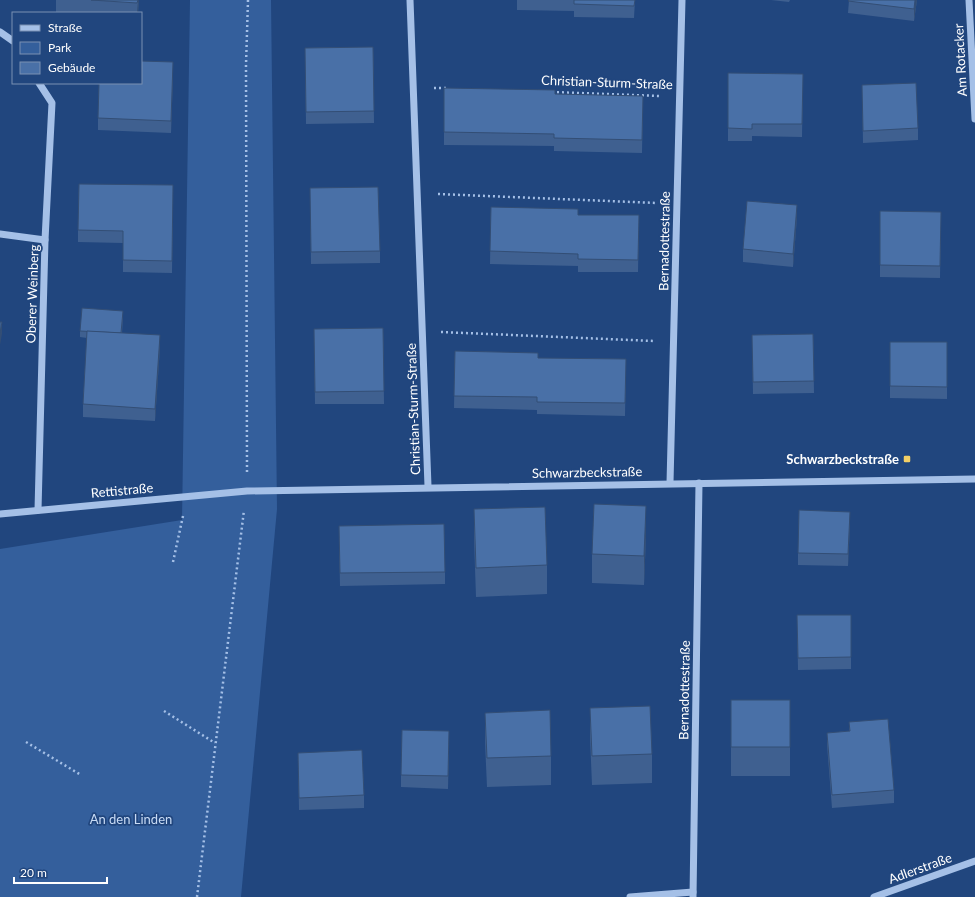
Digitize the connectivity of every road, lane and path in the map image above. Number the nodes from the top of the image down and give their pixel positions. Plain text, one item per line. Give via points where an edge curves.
1 (248, 0) edge
2 (410, 0) edge
3 (682, 0) edge
4 (969, 0) edge
5 (0, 32) edge
6 (12, 40) edge
7 (40, 84) edge
8 (413, 87) junction
9 (452, 88) edge
10 (547, 92) edge
11 (680, 97) junction
12 (975, 119) edge
13 (417, 193) junction
14 (677, 204) junction
15 (0, 234) edge
16 (45, 240) junction
17 (423, 332) junction
18 (674, 342) junction
19 (975, 479) edge
20 (670, 483) junction
21 (699, 483) junction
22 (428, 486) junction
23 (246, 491) junction
24 (187, 496) junction
25 (38, 510) junction
26 (0, 514) edge
27 (173, 562) dead end
28 (164, 711) dead end
29 (26, 742) dead end
30 (216, 742) junction
31 (81, 775) dead end
32 (975, 861) edge
33 (693, 894) edge
34 (196, 897) edge
35 (630, 897) edge
36 (874, 897) edge

1 - 23 path
2 - 8 street, Christian-Sturm-Straße
3 - 11 street, Bernadottestraße
4 - 12 street, Am Rotacker
5 - 6 street
7 - 16 street, Oberer Weinberg via 52,103
8 - 9 path
8 - 13 street, Christian-Sturm-Straße
10 - 11 path, Christian-Sturm-Straße
11 - 14 street, Bernadottestraße
13 - 14 path
13 - 17 street, Christian-Sturm-Straße
14 - 18 street, Bernadottestraße
15 - 16 street
16 - 25 street, Oberer Weinberg
17 - 18 path, Christian-Sturm-Straße
17 - 22 street, Christian-Sturm-Straße
18 - 20 street, Bernadottestraße
19 - 21 street, Schwarzbeckstraße
20 - 21 street, Schwarzbeckstraße
20 - 22 street, Schwarzbeckstraße
21 - 33 street, Bernadottestraße
22 - 23 street, Schwarzbeckstraße
23 - 24 street, Rettistraße
23 - 30 path
24 - 25 street, Rettistraße
24 - 27 path
25 - 26 street, Rettistraße
28 - 30 path
29 - 31 path
30 - 34 path
32 - 36 street, Adlerstraße
33 - 35 street

